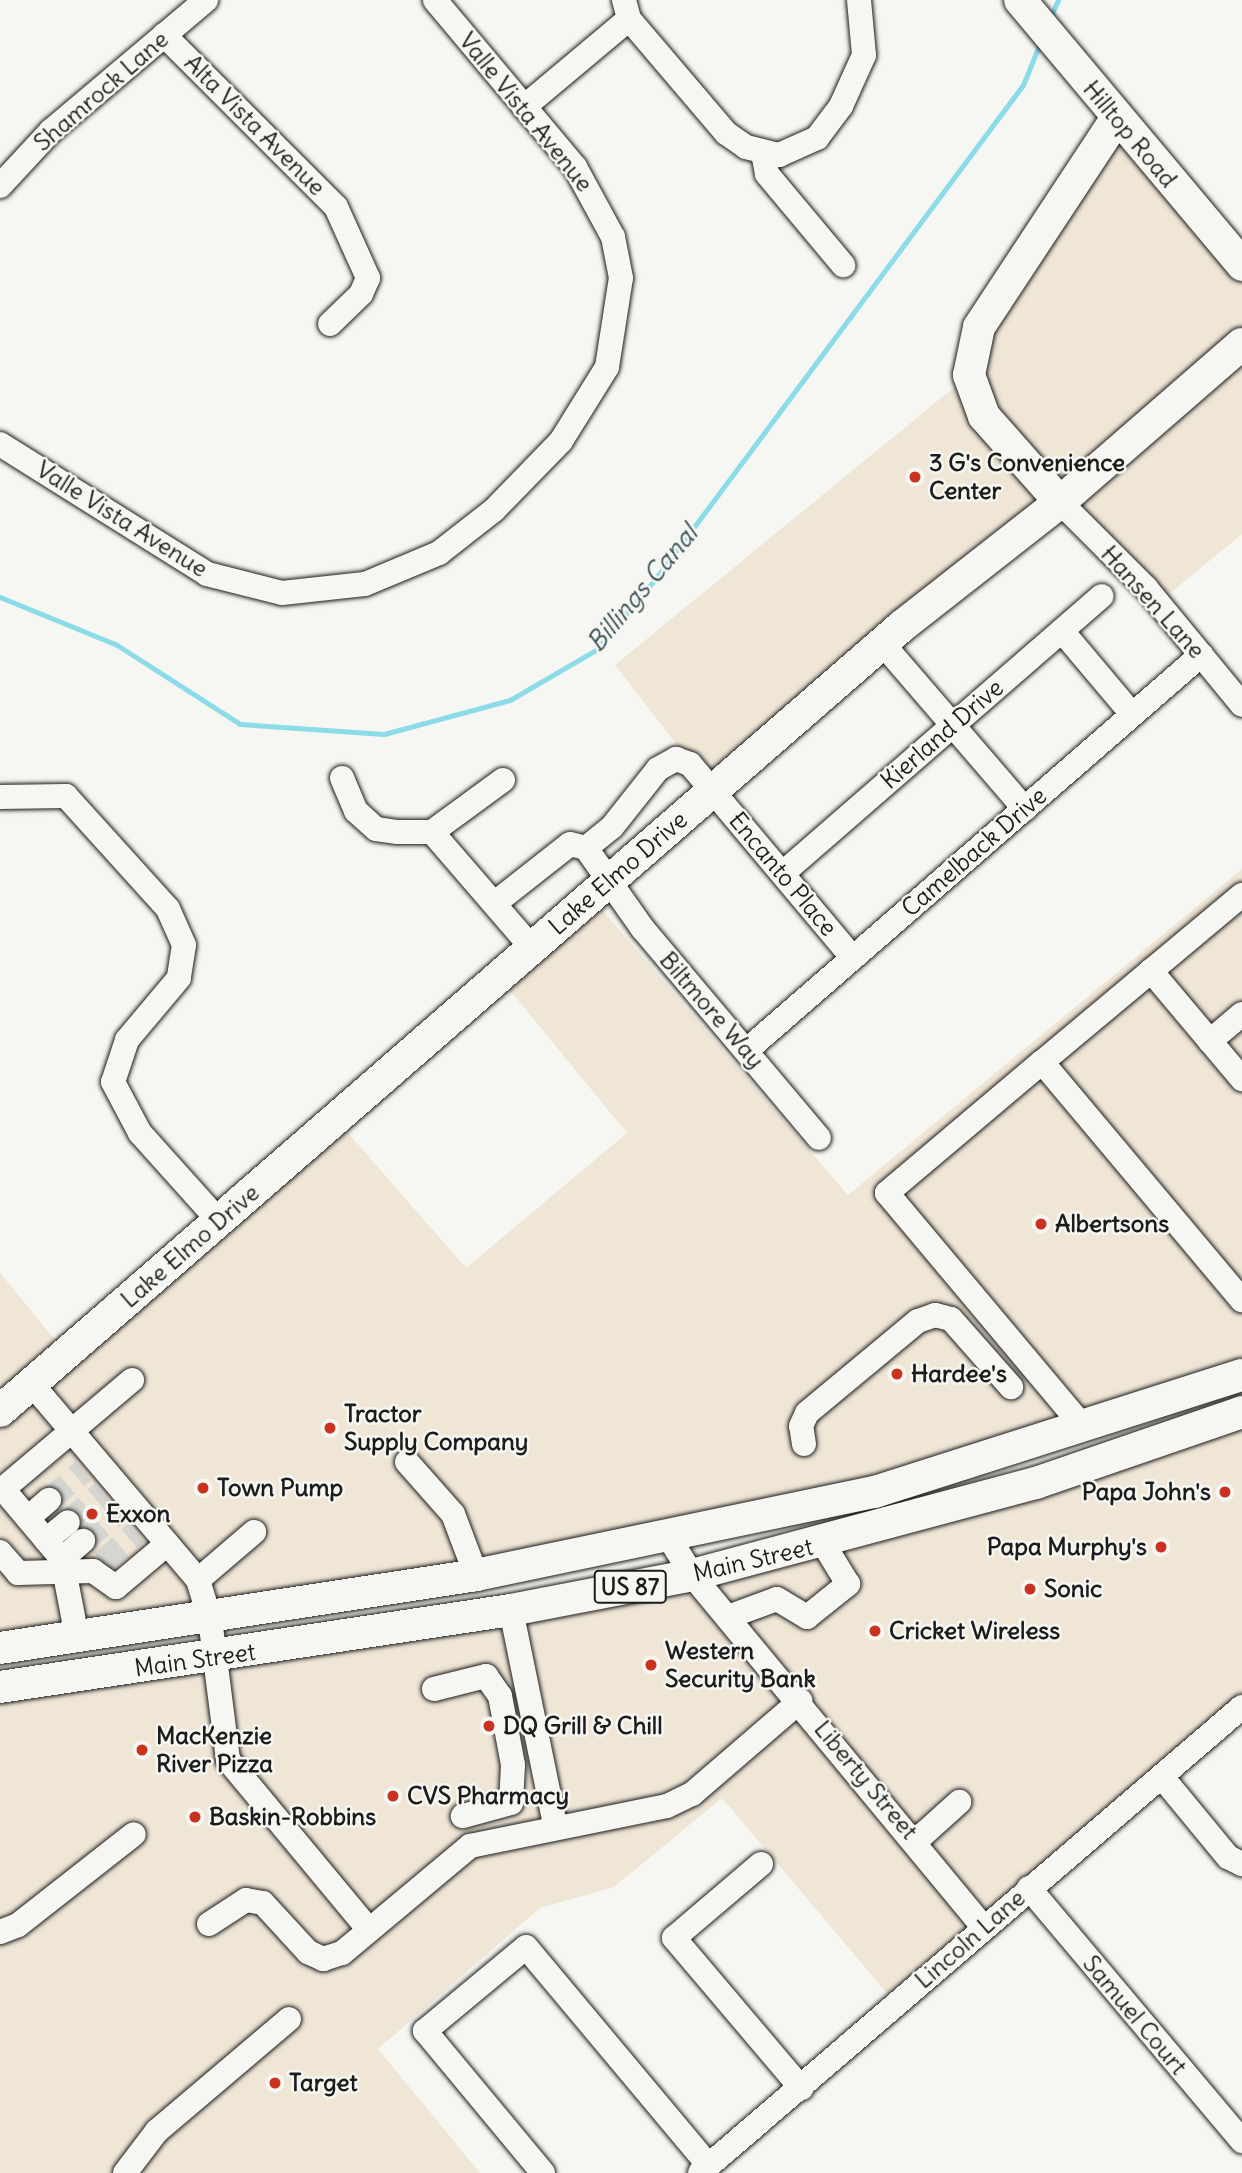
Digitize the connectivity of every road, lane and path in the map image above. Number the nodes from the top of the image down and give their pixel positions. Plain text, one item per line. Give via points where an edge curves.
1 (206, 0) edge
2 (435, 0) edge
3 (859, 0) edge
4 (1022, 3) edge
5 (627, 9) edge
6 (164, 36) junction
7 (524, 107) junction
8 (1116, 120) junction
9 (763, 153) junction
10 (0, 186) edge
11 (844, 265) dead end
12 (1242, 265) edge
13 (330, 324) dead end
14 (1242, 344) edge
15 (0, 444) edge
16 (1060, 502) junction
17 (1102, 596) dead end
18 (1062, 631) junction
19 (882, 643) junction
20 (1201, 655) junction
21 (1242, 705) edge
22 (1132, 714) junction
23 (953, 724) junction
24 (342, 778) dead end
25 (503, 780) dead end
26 (713, 791) junction
27 (0, 797) edge
28 (1025, 809) junction
29 (432, 832) junction
30 (586, 848) junction
31 (783, 873) junction
32 (610, 880) junction
33 (1242, 895) edge
34 (495, 903) junction
35 (532, 948) junction
36 (852, 957) junction
37 (1151, 971) junction
38 (1242, 1014) edge
39 (1210, 1041) junction
40 (747, 1050) junction
41 (1042, 1062) junction
42 (1242, 1079) edge
43 (819, 1138) dead end
44 (219, 1221) junction
45 (1242, 1300) edge
46 (1242, 1375) edge
47 (132, 1380) dead end
48 (32, 1383) junction
49 (1011, 1387) dead end
50 (0, 1410) edge
51 (1242, 1412) edge
52 (1084, 1427) junction
53 (72, 1431) junction
54 (804, 1444) dead end
55 (407, 1462) dead end
56 (49, 1500) tunnel mouth
57 (28, 1518) junction
58 (76, 1531) tunnel mouth
59 (254, 1532) dead end
60 (668, 1536) junction
61 (167, 1544) junction
62 (823, 1544) junction
63 (0, 1552) edge
64 (57, 1557) junction
65 (476, 1575) junction
66 (692, 1575) junction
67 (198, 1580) junction
68 (511, 1610) junction
69 (728, 1617) junction
70 (210, 1619) junction
71 (77, 1637) junction
72 (0, 1648) edge
73 (214, 1658) junction
74 (0, 1687) edge
75 (434, 1689) dead end
76 (800, 1701) junction
77 (1242, 1707) edge
78 (1162, 1777) junction
79 (959, 1802) dead end
80 (463, 1816) dead end
81 (555, 1824) junction
82 (134, 1834) dead end
83 (917, 1840) junction
84 (761, 1864) dead end
85 (1242, 1864) edge
86 (1029, 1888) junction
87 (209, 1924) dead end
88 (984, 1928) junction
89 (369, 1930) junction
90 (0, 1931) edge
91 (289, 2019) dead end
92 (801, 2088) junction
93 (1242, 2141) edge
94 (704, 2170) edge
95 (125, 2173) edge
96 (543, 2173) edge

1 - 6 street, Shamrock Lane
2 - 7 street, Valle Vista Avenue
3 - 9 street via 864,55 834,117 799,149
4 - 8 main road, Hilltop Road
5 - 7 street
5 - 9 street via 726,133
6 - 10 street, Shamrock Lane via 51,131
6 - 13 street, Alta Vista Avenue via 335,207 368,278 361,294
7 - 15 street, Valle Vista Avenue via 575,167 613,237 621,278 618,322 607,367 569,431 494,510 439,553 365,584 322,592 241,584 207,574
8 - 12 main road, Hilltop Road
8 - 16 main road via 979,327 969,375 984,415
9 - 11 street via 767,174
14 - 16 main road, Lake Elmo Drive
16 - 19 main road, Lake Elmo Drive
16 - 20 street, Hansen Lane
17 - 18 street, Kierland Drive
18 - 22 street
18 - 23 street, Kierland Drive
19 - 23 street
19 - 26 main road, Lake Elmo Drive
20 - 21 street, Hansen Lane
20 - 22 street, Camelback Drive
22 - 28 street, Camelback Drive
23 - 28 street
23 - 31 street, Kierland Drive
24 - 29 street via 356,811 376,829
25 - 29 street
26 - 30 street, Encanto Place via 676,759 658,769 612,827
26 - 31 street, Encanto Place
26 - 32 main road, Lake Elmo Drive
27 - 44 street via 66,796 168,909 184,945 179,978 127,1040 113,1082 140,1133
28 - 36 street, Camelback Drive
29 - 34 street
30 - 32 street, Biltmore Way
30 - 34 street via 570,844
31 - 36 street, Encanto Place
32 - 35 main road, Lake Elmo Drive
32 - 40 street, Biltmore Way via 643,929
33 - 37 street
34 - 35 street
35 - 44 main road, Lake Elmo Drive
36 - 40 street, Camelback Drive
37 - 39 street
37 - 41 street
38 - 39 street
39 - 42 street
40 - 43 street, Biltmore Way
41 - 45 street
41 - 52 street via 887,1193
44 - 48 main road, Lake Elmo Drive
46 - 52 main road, Main Street / US 87
47 - 53 street
48 - 50 main road, Lake Elmo Drive
48 - 53 street
49 - 54 street via 951,1319 935,1315 918,1321 807,1413 800,1426
51 - 62 main road, Main Street / US 87 via 1050,1479
52 - 60 main road, Main Street / US 87 via 875,1492
53 - 57 street via 4,1489
53 - 61 street via 90,1465 116,1497 143,1528
55 - 65 street via 458,1523
56 - 57 street
57 - 64 street
58 - 64 street
59 - 67 street
60 - 65 main road, Main Street / US 87
60 - 66 street, Liberty Street
61 - 64 street via 116,1587 97,1567
61 - 67 street
62 - 66 main road, Main Street / US 87
62 - 69 street via 848,1584 807,1617 777,1599
63 - 64 street via 18,1573
64 - 71 street
65 - 70 main road, Main Street / US 87
66 - 68 main road, Main Street / US 87
66 - 69 street, Liberty Street
67 - 70 street
68 - 73 main road, Main Street / US 87
68 - 81 street
69 - 76 street, Liberty Street
70 - 71 main road, Main Street / US 87
70 - 73 street
71 - 72 main road, Main Street / US 87
73 - 74 main road, Main Street / US 87
73 - 89 street via 228,1759
75 - 80 street via 486,1676 500,1696 513,1765 511,1803
76 - 81 street via 692,1794 667,1806
76 - 83 street, Liberty Street
77 - 78 street, Lincoln Lane
78 - 85 street via 1228,1857
78 - 86 street, Lincoln Lane
79 - 83 street
81 - 89 street via 470,1846
82 - 90 street via 18,1925
83 - 88 street, Liberty Street
84 - 92 street via 674,1938
86 - 88 street, Lincoln Lane
86 - 93 street, Samuel Court
87 - 89 street via 246,1900 263,1903 323,1959 342,1953
88 - 92 street, Lincoln Lane
91 - 95 street via 157,2131
92 - 94 street, Lincoln Lane
94 - 96 street via 526,1947 425,2031

